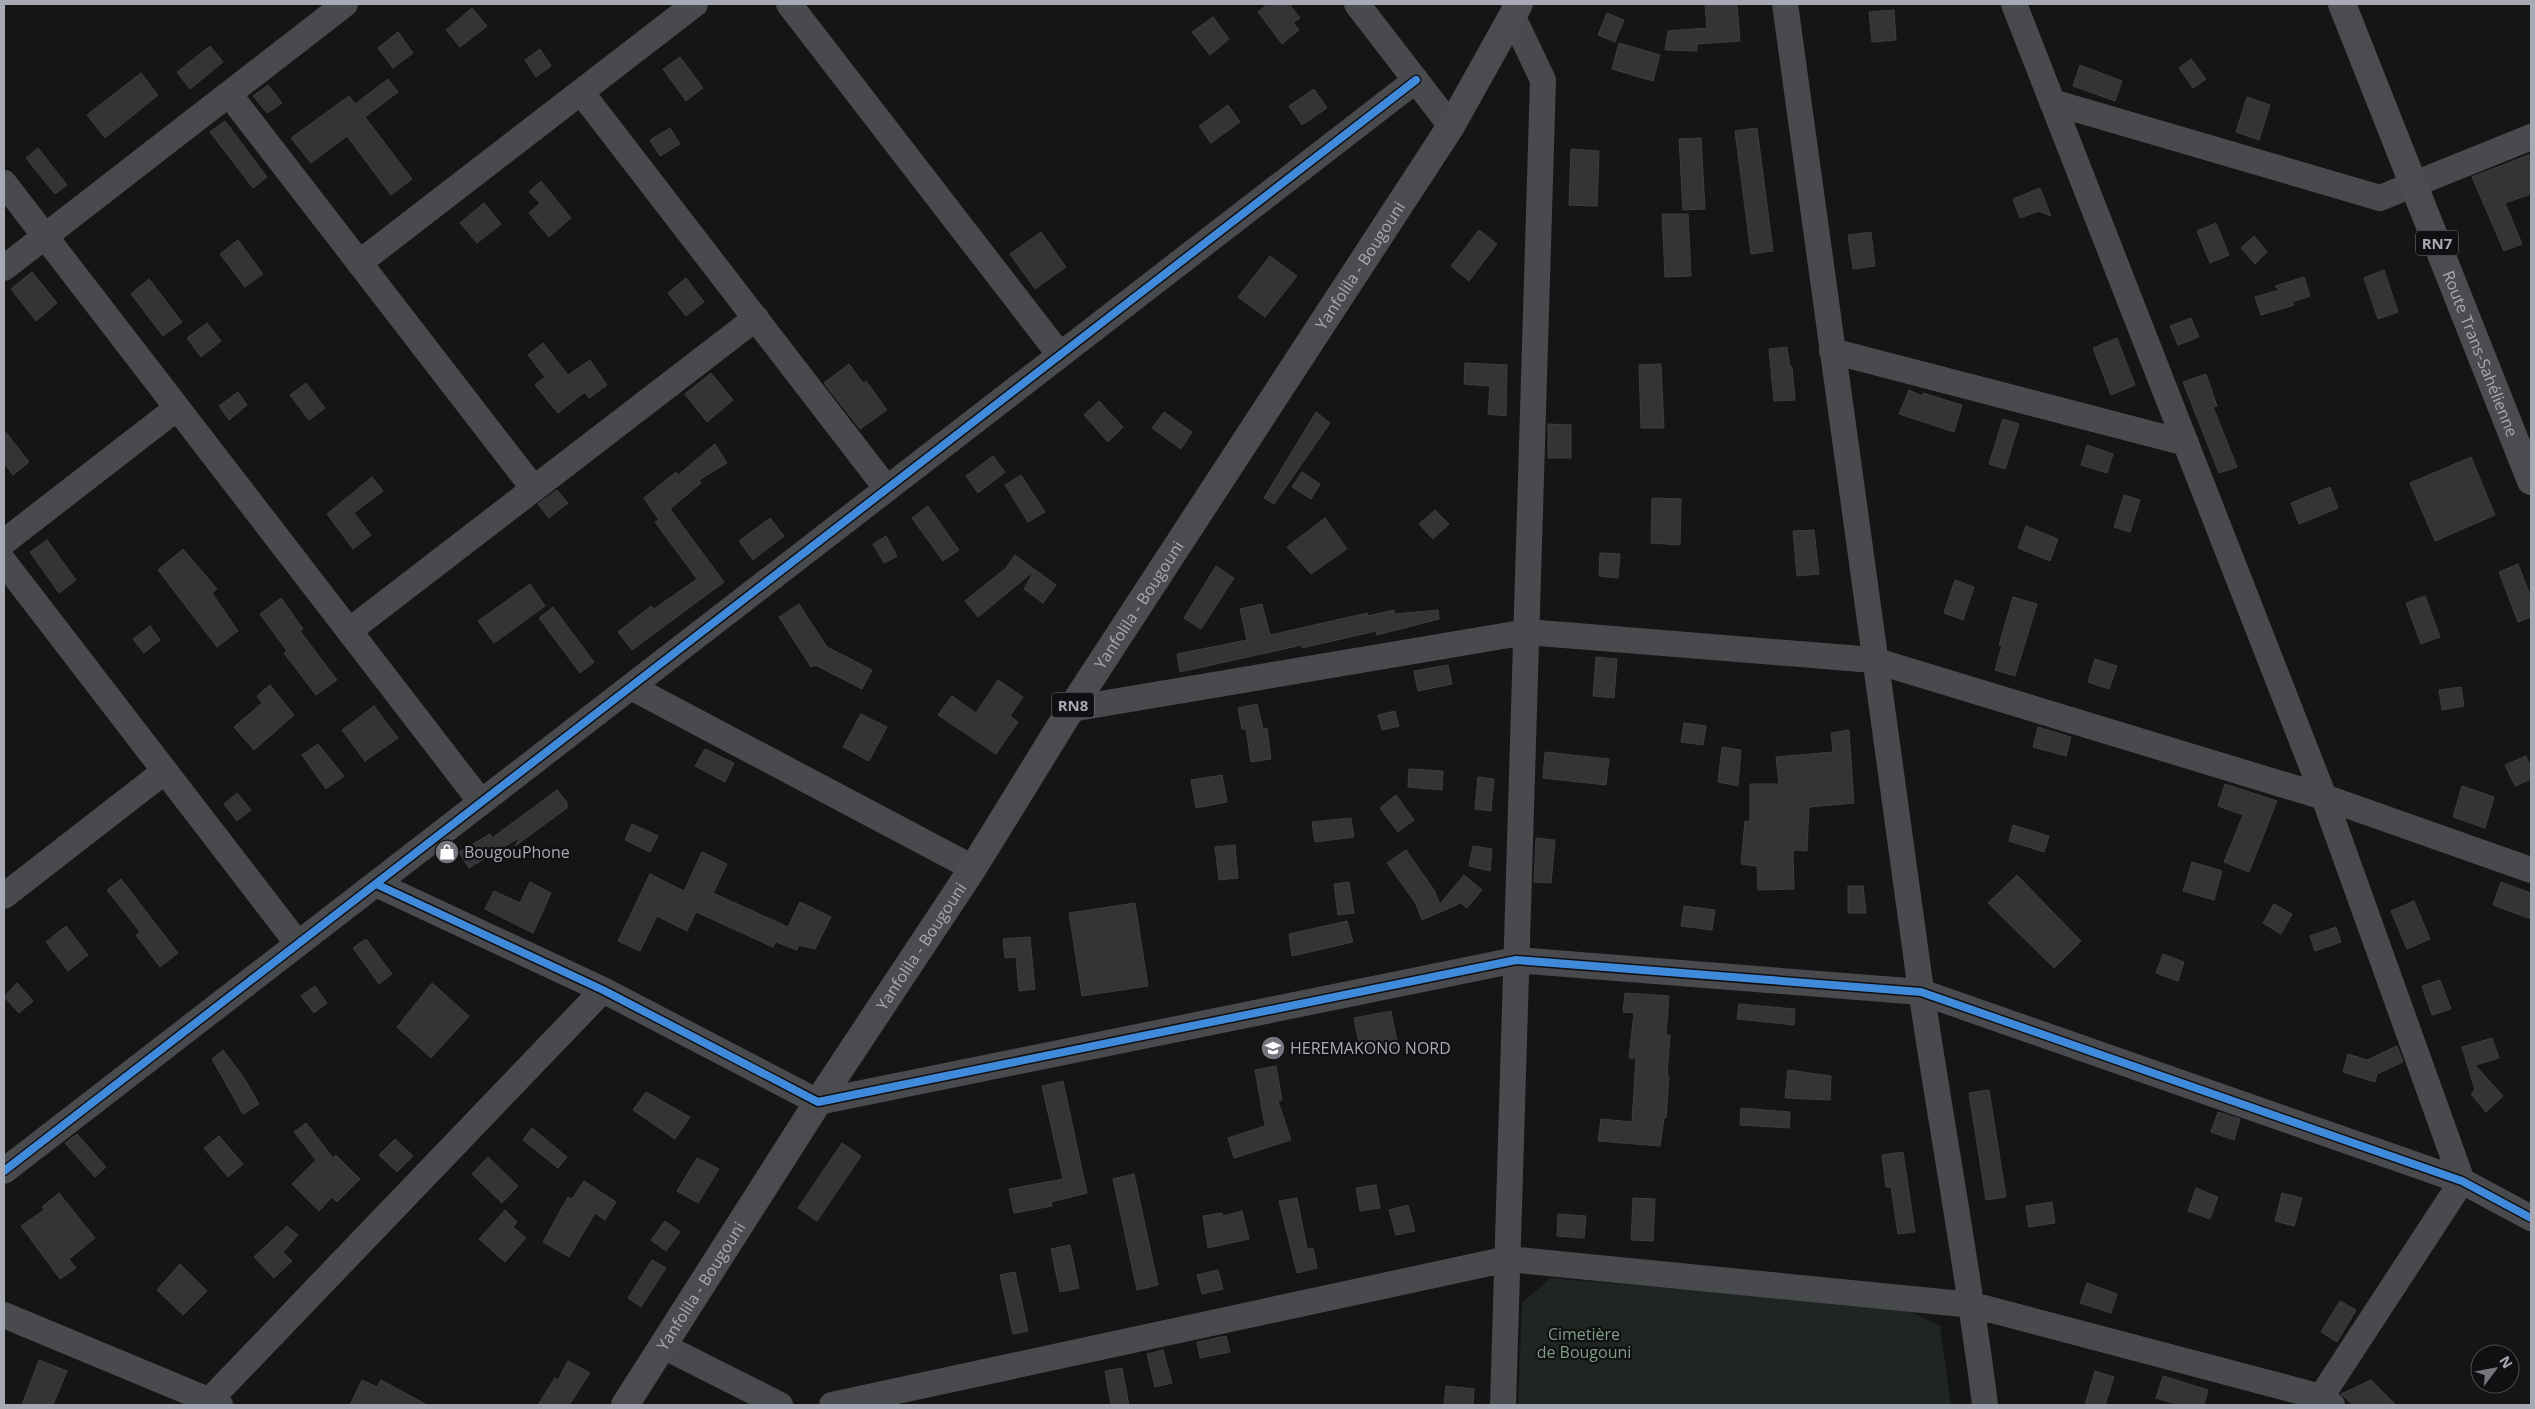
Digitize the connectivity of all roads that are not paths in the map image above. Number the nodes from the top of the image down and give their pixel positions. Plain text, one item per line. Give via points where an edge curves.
1 (345, 4) edge
2 (696, 4) edge
3 (789, 4) edge
4 (1358, 4) edge
5 (1785, 4) edge
6 (2014, 4) edge
7 (2342, 4) edge
8 (1515, 10) edge
9 (1416, 80) junction
10 (581, 92) junction
11 (229, 94) junction
12 (2052, 102) junction
13 (1451, 126) junction
14 (2531, 138) edge
15 (4, 183) edge
16 (2414, 184) junction
17 (45, 236) junction
18 (359, 263) junction
19 (4, 268) edge
20 (756, 318) junction
21 (1832, 351) junction
22 (1060, 355) junction
23 (177, 408) junction
24 (2186, 443) junction
25 (2531, 482) edge
26 (534, 489) junction
27 (887, 489) junction
28 (4, 542) edge
29 (4, 562) edge
30 (349, 632) junction
31 (1527, 632) junction
32 (1873, 660) junction
33 (631, 687) junction
34 (1071, 709) junction
35 (165, 771) junction
36 (2324, 797) junction
37 (481, 802) junction
38 (973, 868) junction
39 (2531, 870) edge
40 (376, 884) junction
41 (4, 896) edge
42 (298, 944) junction
43 (1516, 960) junction
44 (602, 990) junction
45 (1921, 992) junction
46 (818, 1102) junction
47 (4, 1171) edge
48 (2462, 1181) junction
49 (2531, 1218) edge
50 (1508, 1259) junction
51 (1973, 1305) junction
52 (4, 1315) edge
53 (663, 1346) junction
54 (2326, 1401) edge
55 (211, 1404) edge
56 (625, 1405) edge
57 (780, 1405) edge
58 (832, 1405) edge
59 (1503, 1405) edge
60 (1985, 1405) edge

1 - 11 street
2 - 10 street
3 - 22 street
4 - 9 street
5 - 21 street
6 - 12 street
7 - 16 highway, Route Trans-Sahélienne / RN7
8 - 13 main road, Yanfolila - Bougouni / RN8
8 - 31 street via 1544,80
9 - 13 street
9 - 22 street
10 - 18 street
10 - 20 street
11 - 17 street
11 - 18 street
12 - 16 street via 2380,198
12 - 24 street
13 - 34 main road, Yanfolila - Bougouni / RN8
14 - 16 street
15 - 17 street
16 - 25 highway, Route Trans-Sahélienne / RN7
17 - 19 street
17 - 23 street
18 - 26 street
20 - 26 street
20 - 27 street
21 - 24 street
21 - 32 street
22 - 27 street
23 - 28 street
23 - 30 street
24 - 36 street
26 - 30 street
27 - 33 street
29 - 35 street
30 - 37 street
31 - 32 street
31 - 34 street
31 - 43 street
32 - 36 street
32 - 45 street
33 - 37 street
33 - 38 street
34 - 38 main road, Yanfolila - Bougouni / RN8
35 - 41 street
35 - 42 street
36 - 39 street
36 - 48 street
37 - 40 street
38 - 46 main road, Yanfolila - Bougouni / RN8
40 - 42 street
40 - 44 street
42 - 47 street
43 - 45 street
43 - 46 street
43 - 50 street
44 - 46 street
44 - 55 street
45 - 48 street
45 - 51 street
46 - 53 main road, Yanfolila - Bougouni / RN8
48 - 49 street
48 - 54 street
50 - 51 street
50 - 58 street
50 - 59 street
51 - 54 street
51 - 60 street
52 - 55 street
53 - 56 main road, Yanfolila - Bougouni / RN8
53 - 57 street

